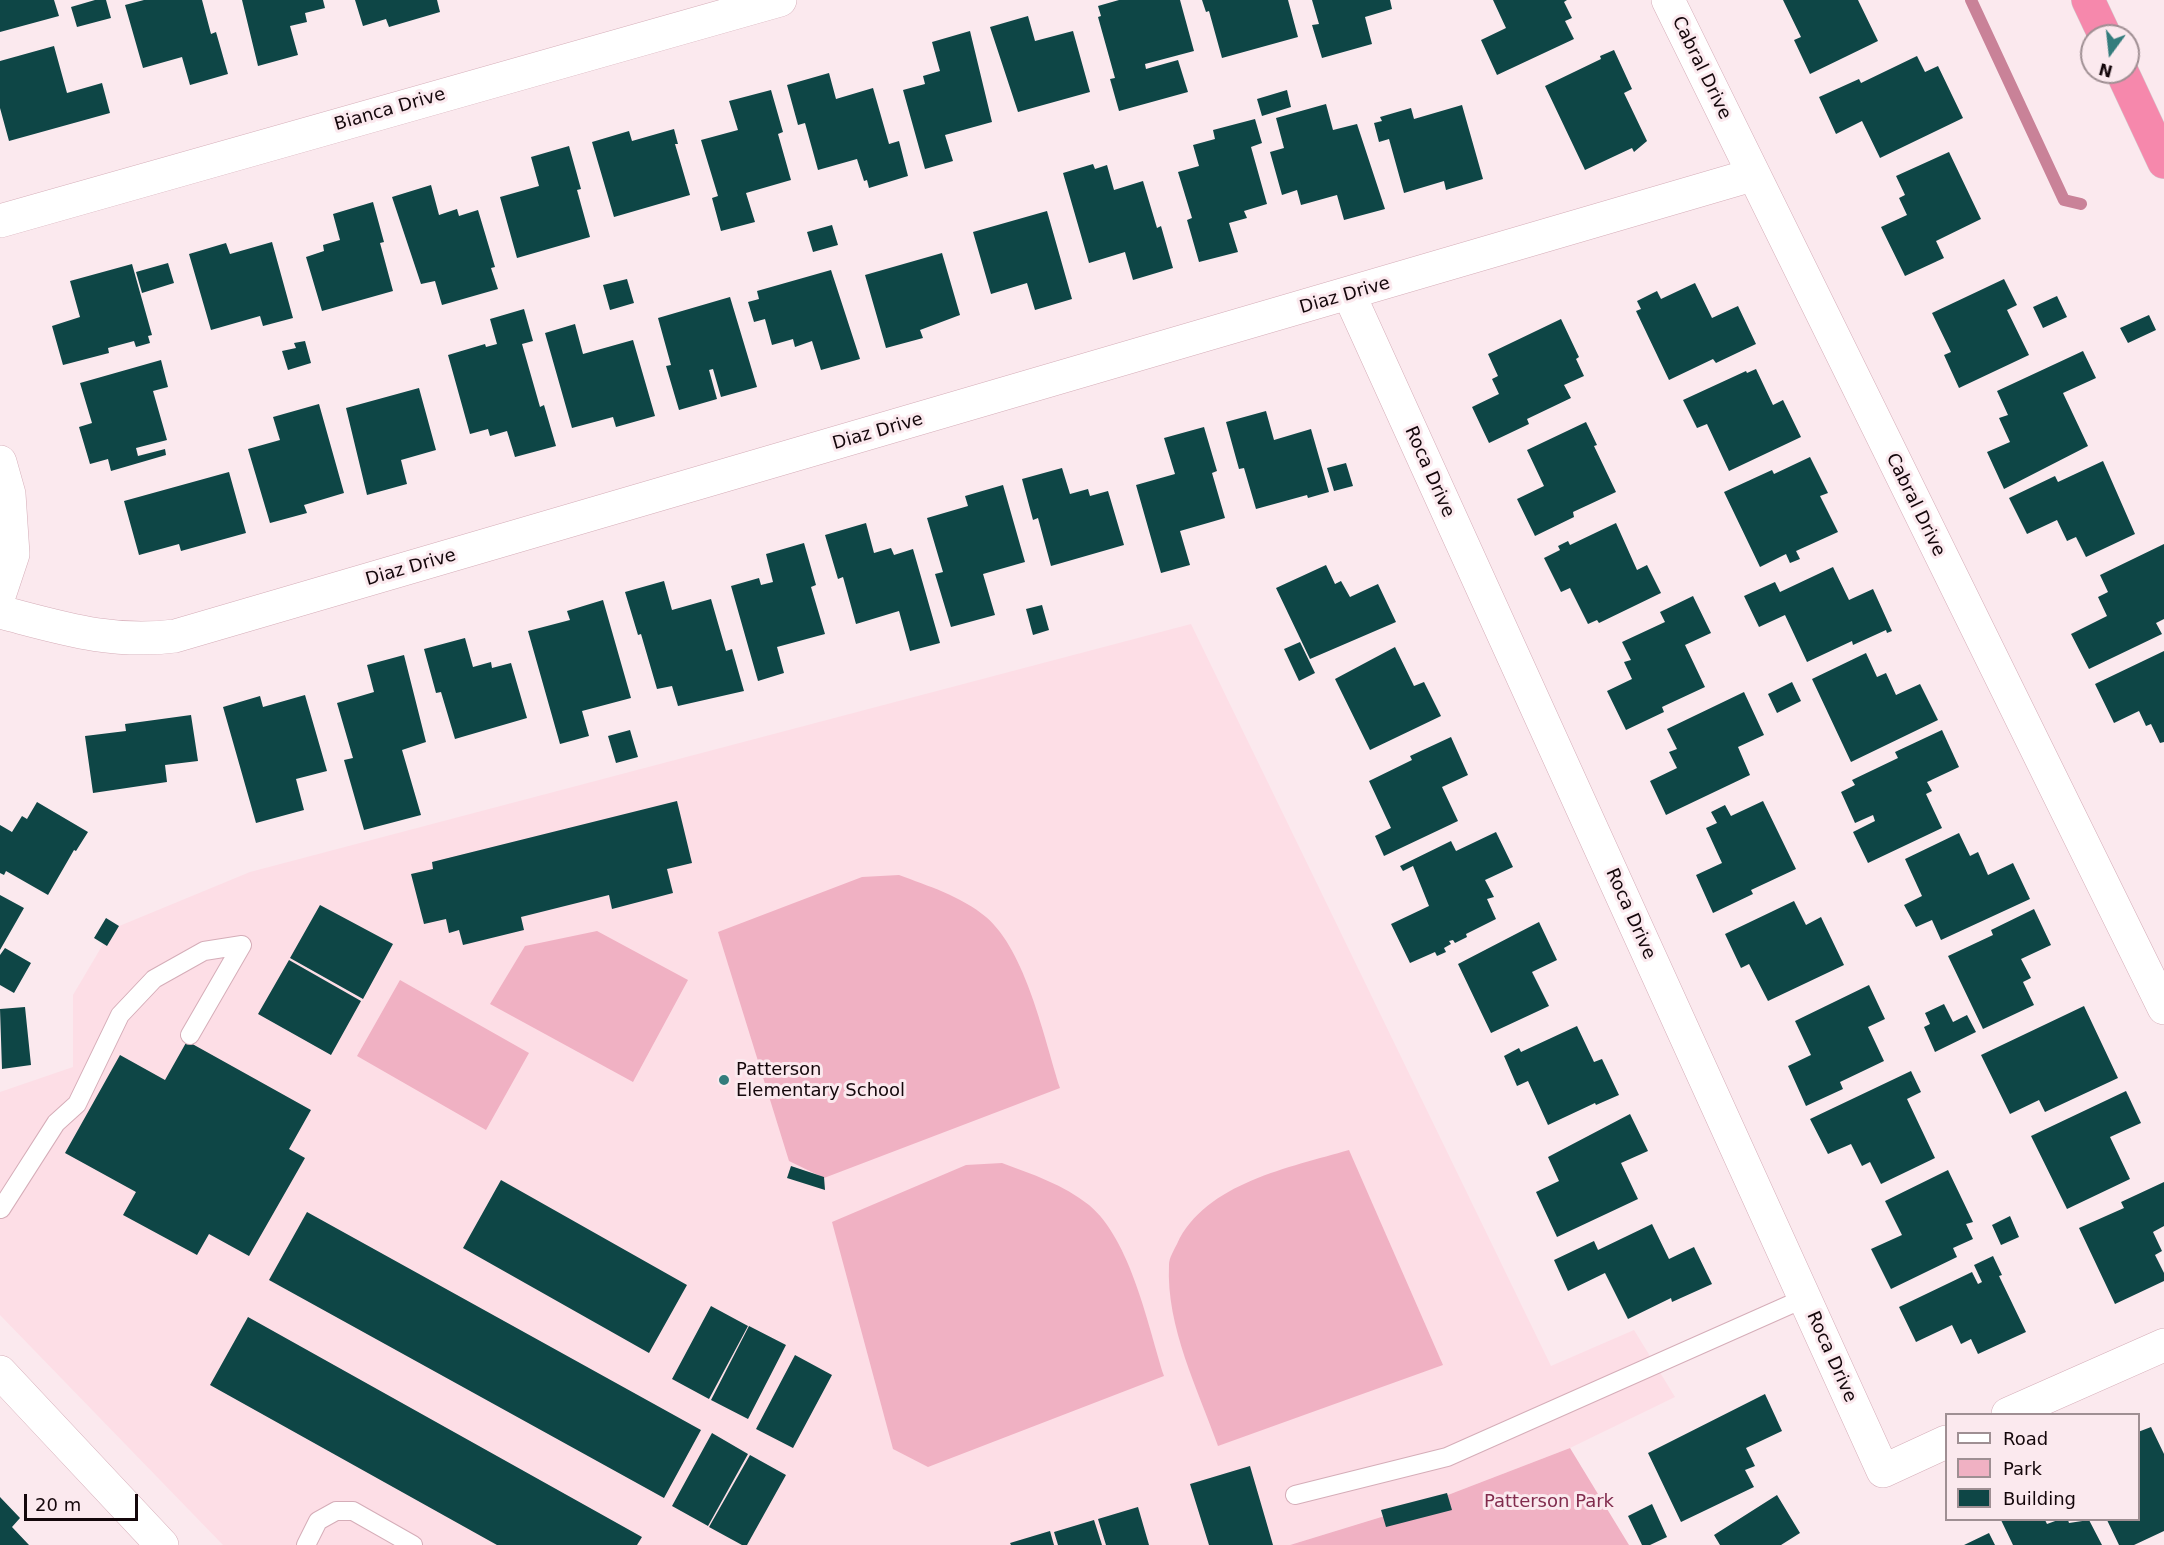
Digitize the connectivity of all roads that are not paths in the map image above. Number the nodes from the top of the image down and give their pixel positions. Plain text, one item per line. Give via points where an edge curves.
1 (780, 0) edge
2 (1668, 0) edge
3 (2088, 0) edge
4 (2099, 24) edge
5 (2128, 84) edge
6 (2164, 162) edge
7 (1752, 175) junction
8 (0, 221) edge
9 (1349, 294) junction
10 (0, 462) edge
11 (0, 593) edge
12 (0, 612) edge
13 (2164, 1008) edge
14 (190, 1035) dead end
15 (1, 1209) edge
16 (1805, 1298) junction
17 (2164, 1345) edge
18 (0, 1372) edge
19 (2010, 1413) edge
20 (1945, 1443) edge
21 (1295, 1495) dead end
22 (162, 1545) edge
23 (306, 1545) edge
24 (413, 1545) edge

1 - 8 street, Bianca Drive
2 - 7 street, Cabral Drive
3 - 4 highway
5 - 6 highway
7 - 9 street, Diaz Drive
7 - 13 street, Cabral Drive
9 - 12 street, Diaz Drive via 175,636 113,639
9 - 16 street, Roca Drive
10 - 11 street via 9,494 13,554
14 - 15 lane via 242,945 204,951 154,979 120,1015 77,1104 56,1123
16 - 20 street, Roca Drive via 1883,1471
16 - 21 lane via 1447,1457
17 - 19 street
18 - 22 street
23 - 24 lane via 318,1521 336,1511 353,1511

